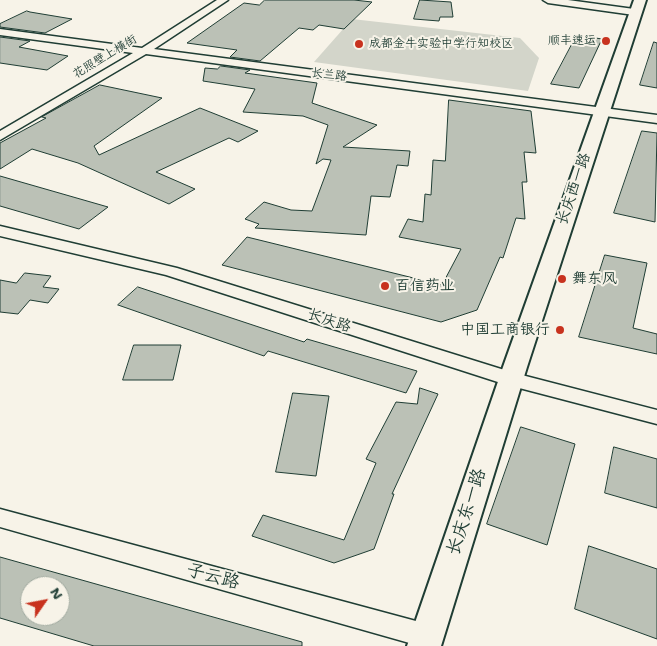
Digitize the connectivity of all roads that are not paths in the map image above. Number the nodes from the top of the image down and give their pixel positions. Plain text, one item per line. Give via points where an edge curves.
1 (222, 0) edge
2 (548, 0) edge
3 (571, 2) edge
4 (637, 6) edge
5 (0, 32) edge
6 (144, 51) junction
7 (601, 111) junction
8 (657, 119) edge
9 (0, 136) edge
10 (0, 231) edge
11 (511, 379) junction
12 (657, 418) edge
13 (0, 518) edge
14 (425, 641) edge

1 - 6 street, 花照壁上横街
2 - 3 street
3 - 4 street
4 - 7 main road, 长庆西一路
5 - 6 street, 长兰路
6 - 7 street, 长兰路
6 - 9 street, 花照壁上横街
7 - 8 street, 长兰路
7 - 11 main road, 长庆西一路
10 - 11 street, 长庆路 via 171,271
11 - 12 street, 长庆路
11 - 14 main road, 长庆东一路
13 - 14 street, 子云路

